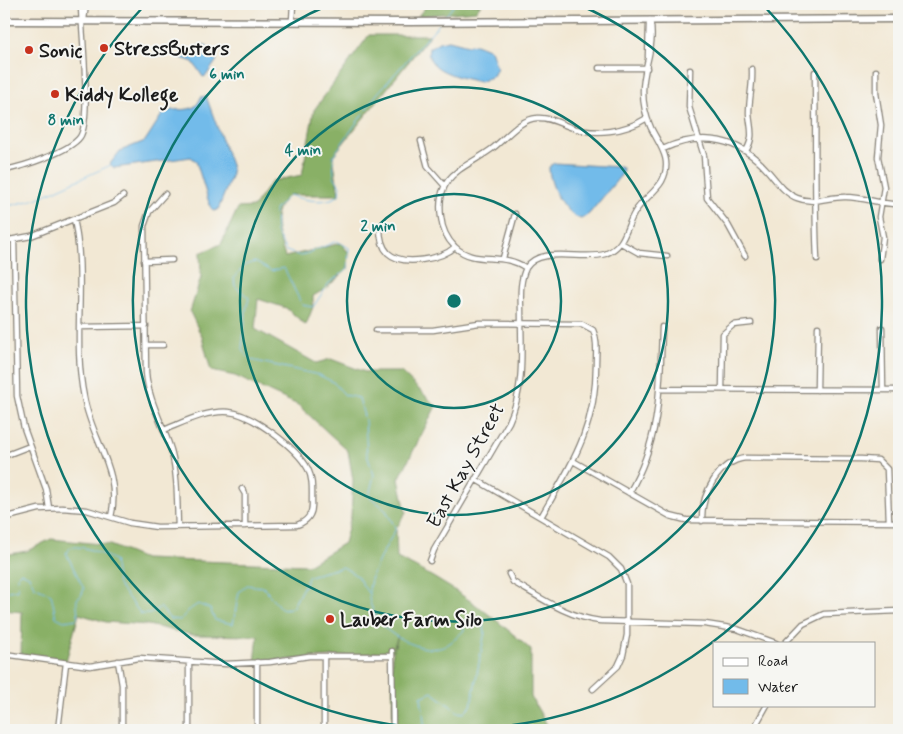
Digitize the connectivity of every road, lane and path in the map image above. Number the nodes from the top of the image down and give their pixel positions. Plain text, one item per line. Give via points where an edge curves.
1 (81, 4) edge
2 (86, 4) edge
3 (293, 4) edge
4 (899, 18) edge
5 (650, 20) junction
6 (4, 21) edge
7 (84, 21) junction
8 (292, 21) junction
9 (599, 68) dead end
10 (647, 68) junction
11 (752, 69) dead end
12 (690, 70) dead end
13 (876, 71) dead end
14 (815, 72) dead end
15 (647, 118) junction
16 (699, 138) junction
17 (421, 141) dead end
18 (663, 149) junction
19 (746, 150) junction
20 (4, 170) edge
21 (444, 185) junction
22 (165, 194) dead end
23 (123, 196) dead end
24 (816, 201) junction
25 (882, 203) junction
26 (899, 204) edge
27 (515, 214) dead end
28 (74, 219) junction
29 (380, 227) dead end
30 (14, 240) junction
31 (4, 241) edge
32 (621, 243) junction
33 (455, 247) junction
34 (667, 256) dead end
35 (745, 256) dead end
36 (503, 258) junction
37 (880, 259) dead end
38 (144, 260) junction
39 (172, 260) dead end
40 (817, 260) dead end
41 (526, 268) junction
42 (521, 323) junction
43 (751, 323) dead end
44 (146, 326) junction
45 (80, 327) junction
46 (662, 327) dead end
47 (818, 327) dead end
48 (882, 328) dead end
49 (376, 330) dead end
50 (146, 345) junction
51 (163, 345) dead end
52 (660, 389) junction
53 (722, 389) junction
54 (817, 390) junction
55 (883, 390) junction
56 (899, 390) edge
57 (164, 430) junction
58 (30, 446) junction
59 (4, 456) edge
60 (572, 461) junction
61 (476, 479) junction
62 (242, 490) dead end
63 (629, 493) junction
64 (49, 508) junction
65 (541, 517) junction
66 (4, 518) edge
67 (111, 518) junction
68 (702, 521) junction
69 (889, 522) junction
70 (899, 522) edge
71 (245, 526) junction
72 (178, 527) junction
73 (430, 561) dead end
74 (509, 574) dead end
75 (899, 611) edge
76 (627, 621) junction
77 (773, 642) edge
78 (786, 642) edge
79 (4, 654) edge
80 (324, 656) junction
81 (118, 662) junction
82 (257, 662) junction
83 (66, 663) junction
84 (189, 663) junction
85 (593, 689) dead end
86 (766, 706) edge
87 (58, 730) edge
88 (122, 730) edge
89 (189, 730) edge
90 (257, 730) edge
91 (324, 730) edge
92 (393, 730) edge
93 (754, 730) edge

1 - 7 street
2 - 7 street
3 - 8 street
4 - 5 main road
5 - 8 main road
5 - 10 street
6 - 7 main road
7 - 8 main road
7 - 20 street via 85,123 80,137 69,146 18,168
9 - 10 street
10 - 15 street via 643,91
11 - 19 street via 749,113 753,134
12 - 16 street via 689,107
13 - 25 street via 880,123 878,158 884,187
14 - 24 street
15 - 18 street
15 - 21 street via 616,131 586,130 550,120 530,120 454,172
16 - 18 street
16 - 19 street via 722,140
16 - 35 street via 704,156 707,198 728,225
17 - 21 street via 424,160
18 - 32 street via 664,176 635,212
19 - 24 street via 790,195
21 - 33 street via 440,204 442,221
22 - 38 street via 153,205 146,219
23 - 28 street via 114,203
24 - 25 street via 845,196
24 - 40 street
25 - 26 street
25 - 37 street
27 - 36 street
28 - 30 street
28 - 45 street via 80,246
29 - 33 street via 384,248 398,258 434,258
30 - 31 street
30 - 58 street via 17,396
32 - 34 street via 639,253
32 - 41 street via 601,255 545,256
33 - 36 street via 474,257
36 - 41 street via 514,260
38 - 39 street
38 - 44 street
41 - 42 street, East Kay Street via 521,288
42 - 49 street via 479,323 433,330
42 - 60 street via 582,324 590,327 596,338 594,400 586,433
42 - 61 street, East Kay Street via 521,375 517,404
43 - 53 street via 733,325 723,334
44 - 45 street
44 - 50 street
45 - 67 street via 85,405 115,490
46 - 52 street
47 - 54 street
48 - 55 street
50 - 51 street
50 - 57 street via 147,386
52 - 53 street
52 - 63 street via 652,439
53 - 54 street
54 - 55 street
55 - 56 street
57 - 71 street via 219,412 241,414 297,453 312,482 312,508 306,520 297,525
57 - 72 street via 174,464
58 - 59 street
58 - 64 street
60 - 63 street
60 - 65 street
61 - 65 street
61 - 73 street, East Kay Street
62 - 71 street via 245,494
63 - 68 street via 670,516
64 - 66 street
64 - 67 street via 74,508
65 - 76 street via 618,565 627,584
67 - 72 street via 151,527
68 - 69 street
68 - 69 street via 706,496 720,472 733,461 746,458 878,460 887,469
69 - 70 street
71 - 72 street
74 - 76 street via 513,582 572,614 600,621
75 - 78 street via 824,614 803,624
76 - 77 street via 705,624 737,629
76 - 85 street via 621,661
79 - 83 street
80 - 82 street
80 - 91 street
80 - 92 street via 392,654
81 - 83 street via 90,666
81 - 84 street via 150,658
81 - 88 street via 122,685
82 - 84 street
82 - 90 street
83 - 87 street
84 - 89 street
86 - 93 street

